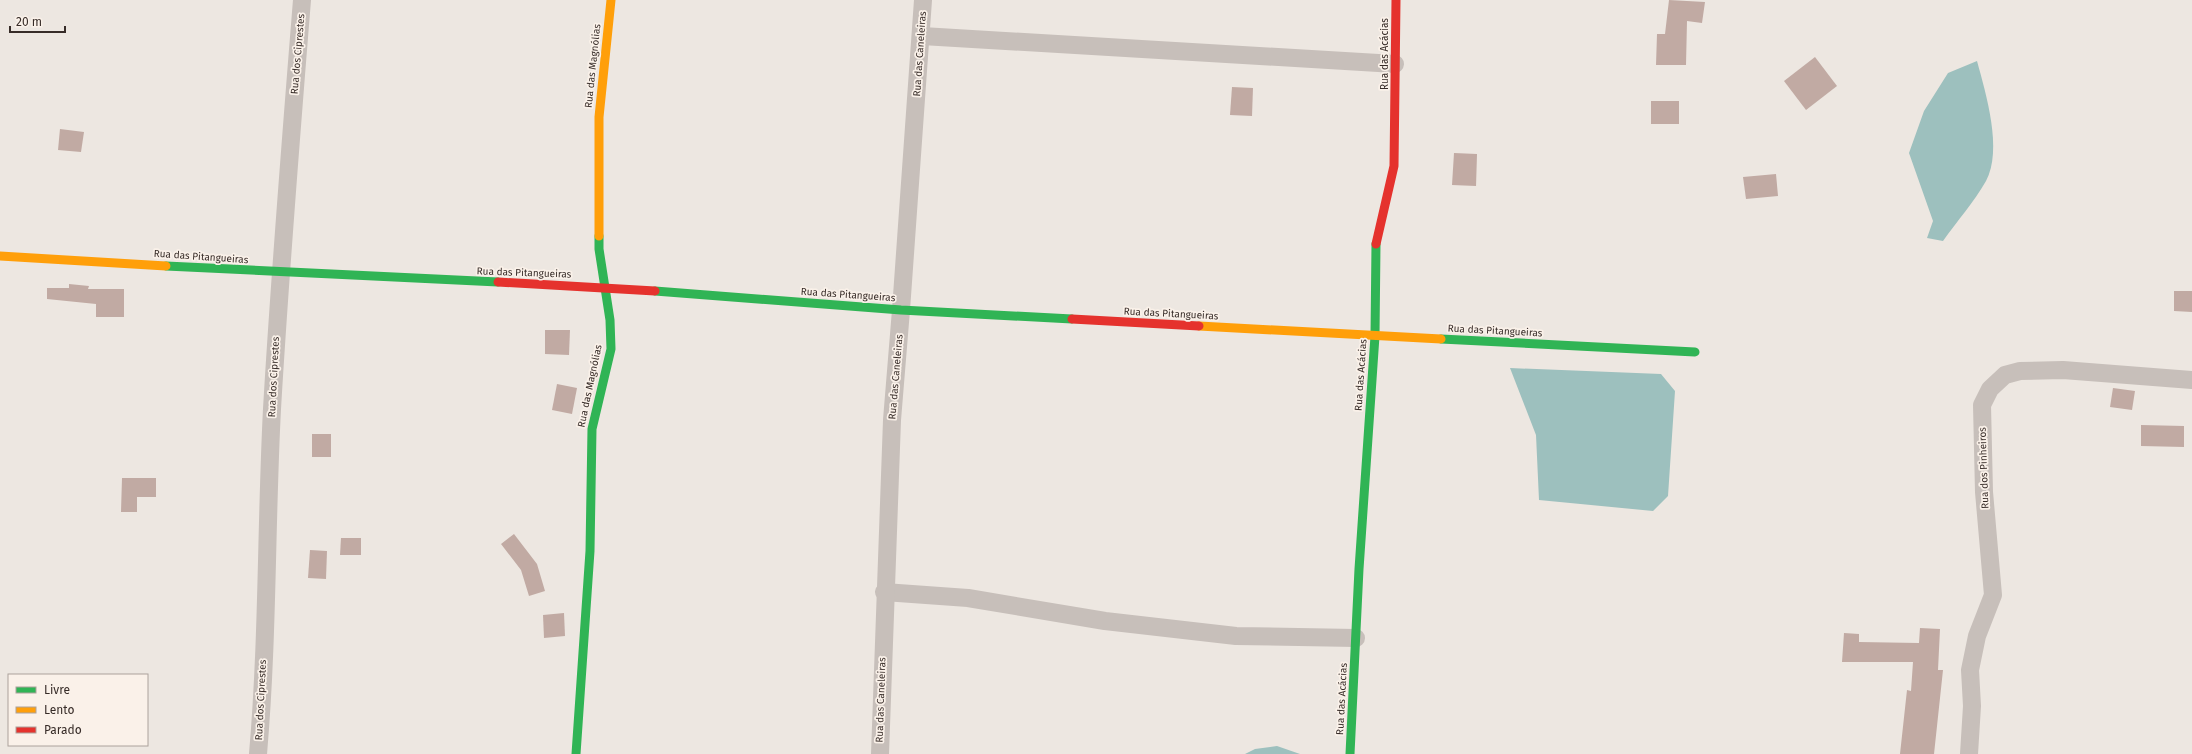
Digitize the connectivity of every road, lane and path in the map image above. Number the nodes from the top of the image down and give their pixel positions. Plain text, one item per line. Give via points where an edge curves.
1 (302, 0) edge
2 (611, 0) edge
3 (923, 0) edge
4 (1396, 0) edge
5 (922, 36) junction
6 (1396, 64) junction
7 (0, 256) edge
8 (281, 273) junction
9 (605, 287) junction
10 (902, 310) junction
11 (1375, 336) junction
12 (1695, 352) dead end
13 (2192, 380) edge
14 (884, 592) junction
15 (1356, 638) junction
16 (258, 754) edge
17 (576, 754) edge
18 (880, 754) edge
19 (1350, 754) edge
20 (1969, 754) edge

1 - 8 street, Rua dos Ciprestes
2 - 9 street, Rua das Magnólias via 599,117 599,249
3 - 5 street, Rua das Caneleiras
4 - 6 street, Rua das Acácias
5 - 6 street
5 - 10 street, Rua das Caneleiras
6 - 11 street, Rua das Acácias via 1394,166 1376,245
7 - 8 street, Rua das Pitangueiras
8 - 9 street, Rua das Pitangueiras
8 - 16 street, Rua dos Ciprestes via 272,411 268,560
9 - 10 street, Rua das Pitangueiras
9 - 17 street, Rua das Magnólias via 611,349 592,429 590,551
10 - 11 street, Rua das Pitangueiras
10 - 14 street, Rua das Caneleiras via 892,420
11 - 12 street, Rua das Pitangueiras
11 - 15 street, Rua das Acácias
13 - 20 street, Rua dos Pinheiros via 2063,370 2020,371 2004,375 1990,389 1982,405 1984,492 1993,595 1977,636 1970,670 1972,706
14 - 15 street via 968,598 1105,621 1236,636
14 - 18 street, Rua das Caneleiras
15 - 19 street, Rua das Acácias

